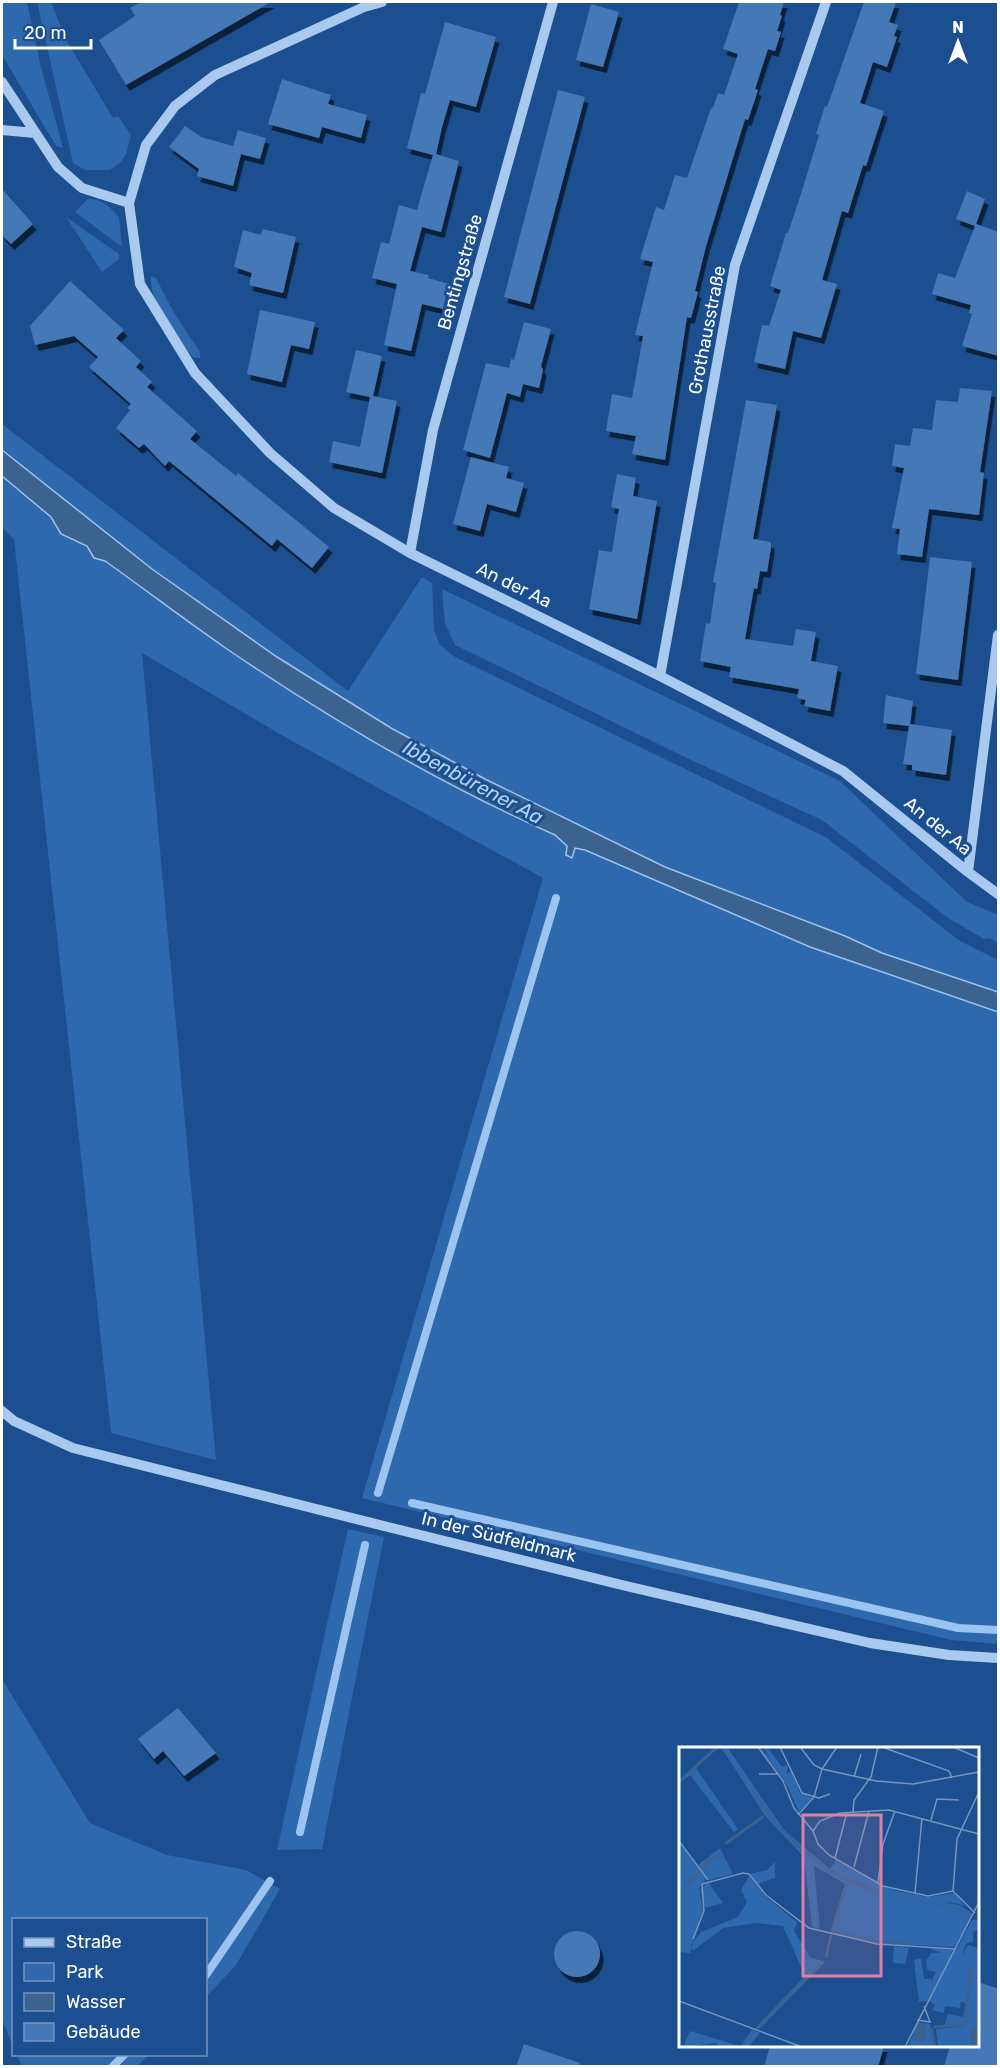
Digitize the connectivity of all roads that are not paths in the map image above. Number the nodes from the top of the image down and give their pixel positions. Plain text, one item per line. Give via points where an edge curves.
1 (382, 2) edge
2 (553, 2) edge
3 (826, 2) edge
4 (2, 82) edge
5 (2, 130) edge
6 (35, 133) junction
7 (129, 203) junction
8 (410, 553) junction
9 (999, 635) edge
10 (660, 676) junction
11 (968, 872) junction
12 (999, 894) edge
13 (2, 1411) edge
14 (999, 1658) edge

1 - 7 street via 215,75 175,106 146,145
2 - 8 street, Bentingstraße via 433,430
3 - 10 street, Grothausstraße via 735,265
4 - 6 street
5 - 6 street
6 - 7 street via 58,167 82,188
7 - 8 street, An der Aa via 140,285 195,373 270,453 334,508
8 - 10 street, An der Aa
9 - 11 street
10 - 11 street, An der Aa via 843,771
11 - 12 street, An der Aa
13 - 14 street, In der Südfeldmark via 14,1421 73,1448 626,1586 870,1643

